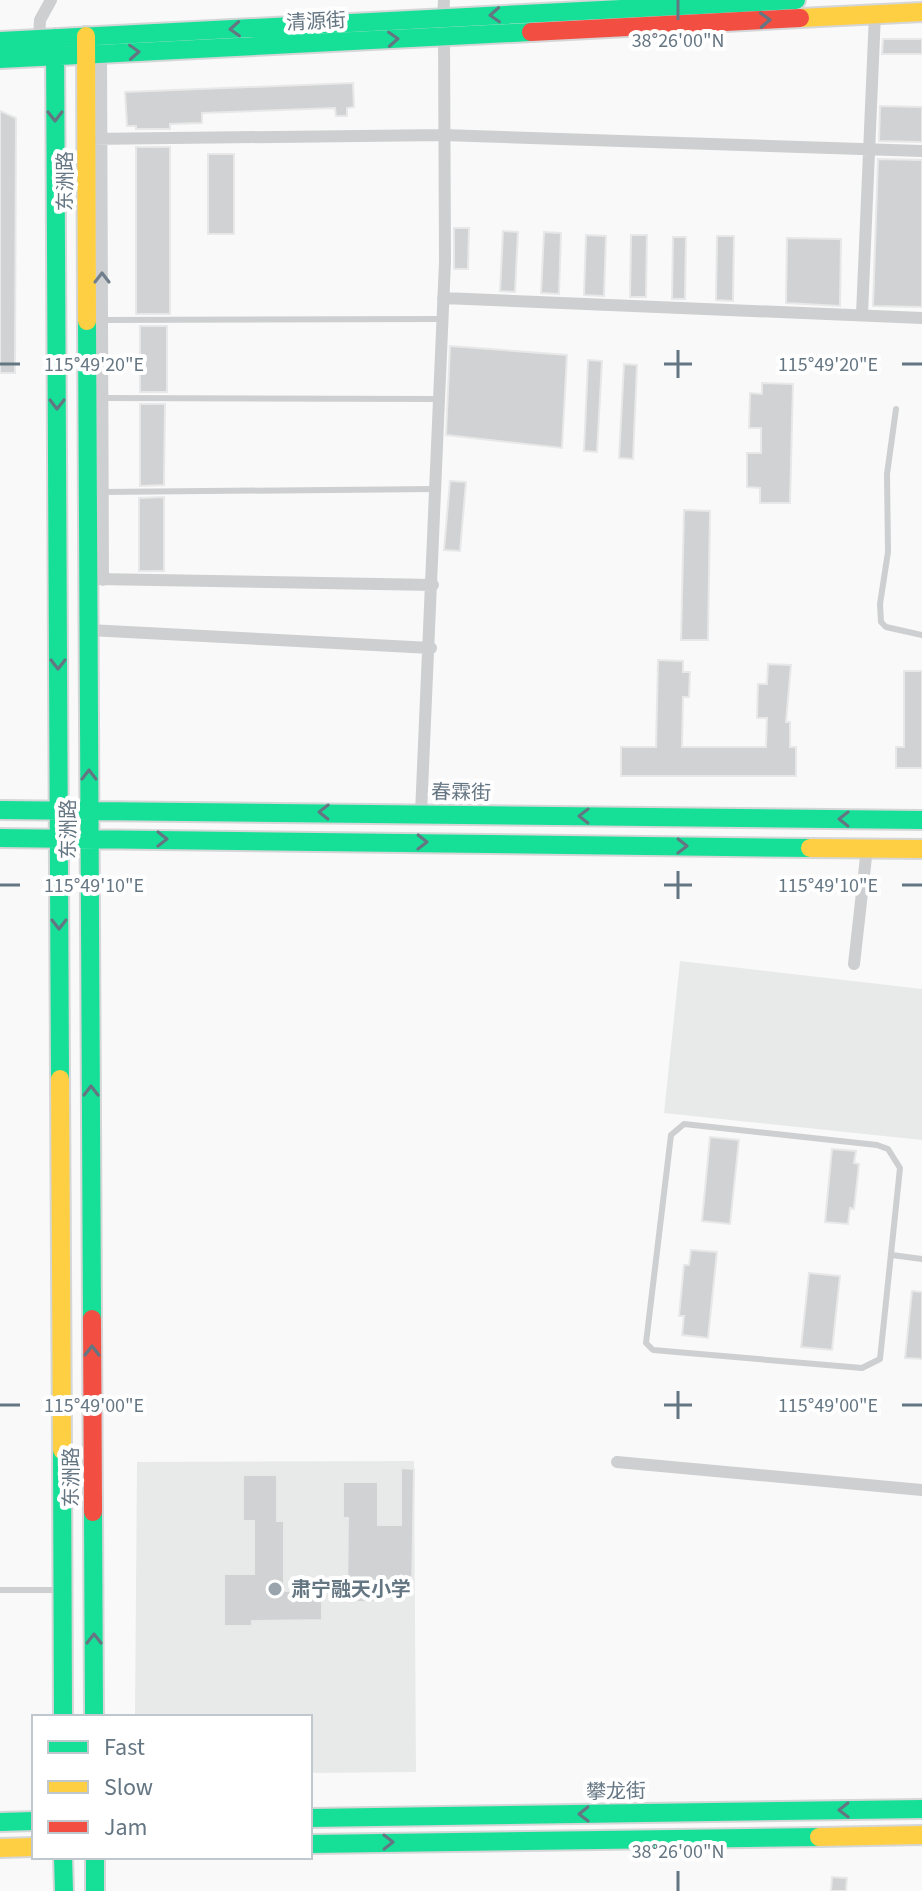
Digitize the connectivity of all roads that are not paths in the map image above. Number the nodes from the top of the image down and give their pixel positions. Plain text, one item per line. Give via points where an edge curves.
1 (51, 0) edge
2 (796, 0) edge
3 (922, 12) edge
4 (875, 14) junction
5 (443, 18) edge
6 (0, 41) edge
7 (50, 45) junction
8 (91, 48) junction
9 (0, 59) edge
10 (444, 135) junction
11 (94, 139) junction
12 (870, 149) junction
13 (922, 151) edge
14 (443, 298) junction
15 (862, 314) junction
16 (922, 318) edge
17 (443, 319) junction
18 (102, 320) junction
19 (103, 398) junction
20 (440, 399) junction
21 (896, 409) dead end
22 (437, 489) junction
23 (103, 492) junction
24 (96, 579) junction
25 (433, 585) junction
26 (89, 630) junction
27 (922, 635) edge
28 (431, 648) junction
29 (0, 810) edge
30 (59, 810) junction
31 (90, 810) junction
32 (421, 813) junction
33 (922, 820) edge
34 (0, 838) edge
35 (59, 839) junction
36 (90, 839) junction
37 (867, 848) junction
38 (922, 849) edge
39 (854, 964) dead end
40 (892, 1255) junction
41 (922, 1259) edge
42 (617, 1462) dead end
43 (922, 1490) edge
44 (0, 1590) edge
45 (62, 1590) junction
46 (63, 1715) edge
47 (94, 1715) edge
48 (922, 1809) edge
49 (312, 1818) edge
50 (32, 1821) edge
51 (0, 1822) edge
52 (922, 1835) edge
53 (312, 1844) edge
54 (32, 1847) edge
55 (0, 1848) edge
56 (63, 1859) edge
57 (95, 1859) edge
58 (64, 1891) edge
59 (95, 1891) edge

1 - 7 street via 40,20
2 -> 5 street, 清源街
3 - 4 street, 清源街
5 -> 4 street, 清源街
4 - 12 street
5 - 8 street, 清源街
5 - 10 street
6 - 7 street, 清源街
7 - 8 street, 清源街
7 - 9 street, 清源街
7 -> 30 street, 东洲路
8 - 11 street, 东洲路
10 - 11 street
10 - 12 street
10 - 14 street
18 -> 11 street
11 - 24 street, 东洲路
12 - 13 street
12 - 15 street
14 - 15 street
14 - 17 street
15 - 16 street
17 - 18 lane
17 - 20 street
18 - 19 street
19 - 20 lane
19 - 23 street
20 - 22 street
21 - 27 lane via 887,474 888,552 881,622
22 - 23 lane
22 - 25 street
23 - 24 street
24 - 25 street
24 - 26 street, 东洲路
25 - 28 street
26 - 28 street
31 -> 26 street, 东洲路
28 - 32 street
29 - 30 street, 春霖街
30 - 31 street, 春霖街
30 - 35 street, 东洲路
32 -> 31 street, 春霖街
31 - 36 street, 东洲路
33 -> 32 street, 春霖街
34 - 35 street
35 - 36 street
35 -> 45 street, 东洲路
36 -> 37 street
47 -> 36 street, 东洲路
37 - 38 street
37 - 39 street
40 - 40 lane via 900,1168 888,1149 684,1124 671,1135 646,1343 653,1350 862,1368 883,1352
40 - 41 lane
42 - 43 street
44 - 45 lane
45 - 46 street, 东洲路
48 -> 49 street, 攀龙街
50 - 51 street
53 -> 52 street
54 - 55 street
56 - 58 street
57 - 59 street

